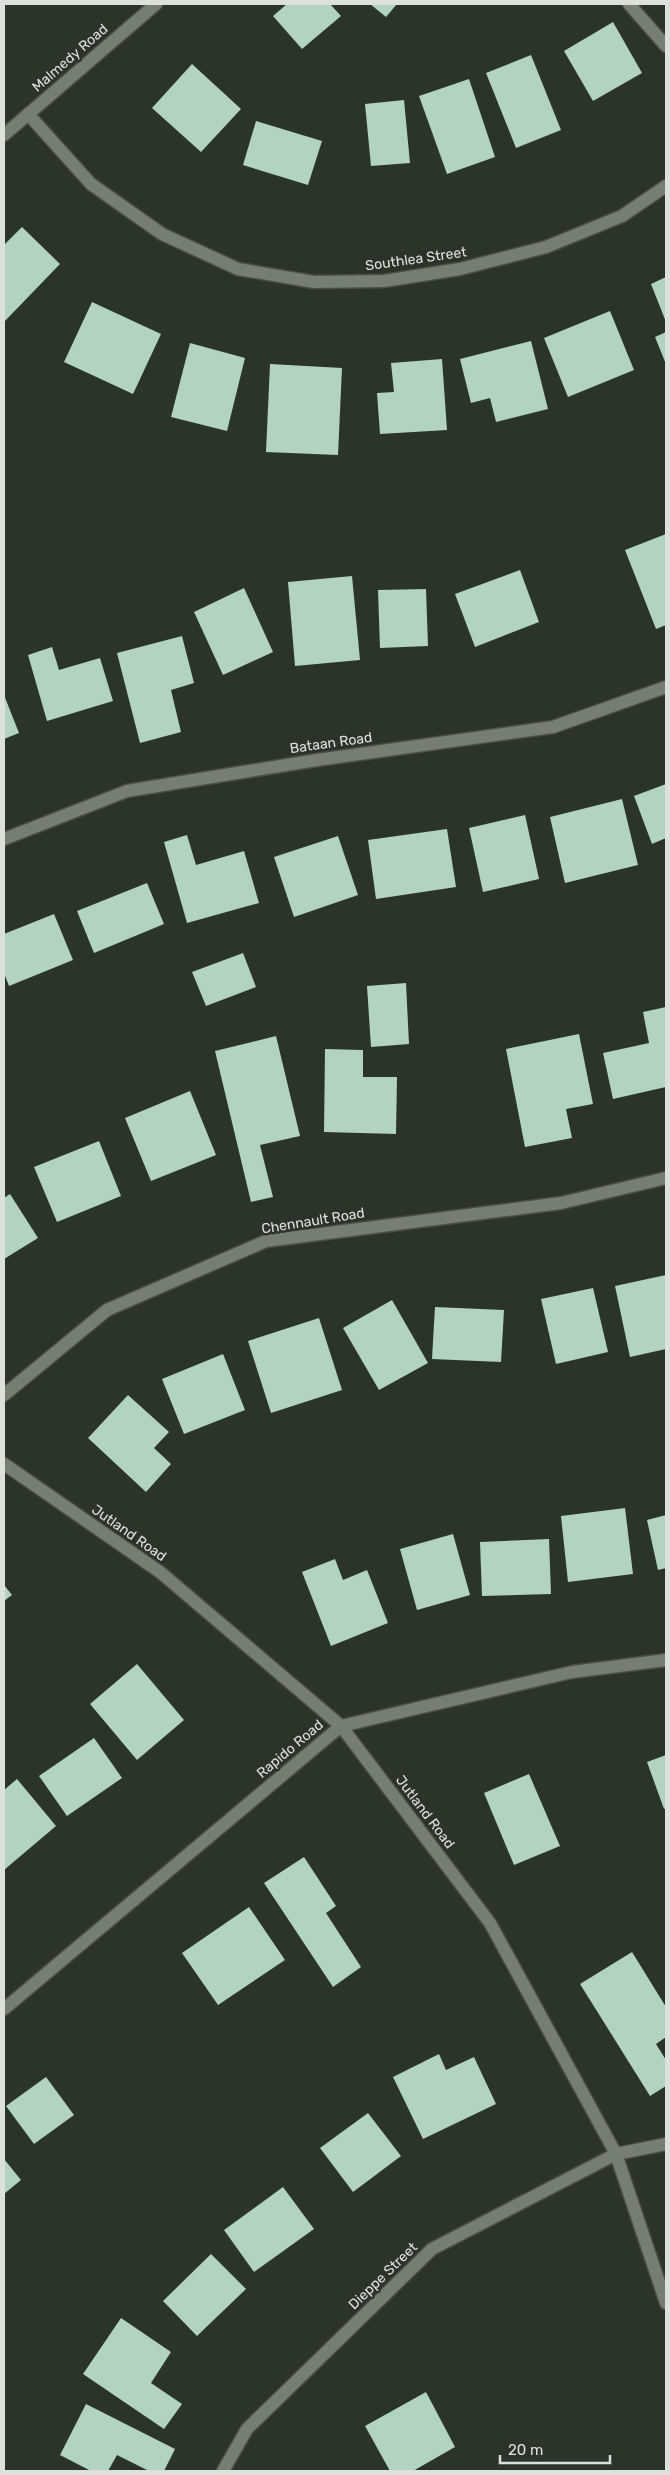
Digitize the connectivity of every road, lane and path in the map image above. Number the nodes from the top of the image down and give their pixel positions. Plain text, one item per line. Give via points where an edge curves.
1 (156, 4) edge
2 (629, 4) edge
3 (666, 46) edge
4 (28, 114) junction
5 (4, 135) edge
6 (666, 186) edge
7 (666, 687) edge
8 (4, 839) edge
9 (666, 1178) edge
10 (4, 1395) edge
11 (4, 1464) edge
12 (666, 1660) edge
13 (341, 1726) junction
14 (4, 2009) edge
15 (666, 2144) edge
16 (616, 2154) junction
17 (666, 2303) edge
18 (222, 2471) edge

1 - 4 street, Malmedy Road
2 - 3 street
4 - 5 street, Malmedy Road
4 - 6 street, Southlea Street via 91,184 162,234 238,269 314,282 384,281 460,269 546,247 622,216
7 - 8 street, Bataan Road via 553,727 127,791
9 - 10 street, Chennault Road via 561,1203 266,1241 107,1310
11 - 13 street, Jutland Road via 160,1572
12 - 13 street, Rapido Road via 572,1672
13 - 14 street, Rapido Road
13 - 16 street, Jutland Road via 490,1923
15 - 16 street, Dieppe Street
16 - 17 street, Jutland Road
16 - 18 street, Dieppe Street via 432,2249 247,2428

